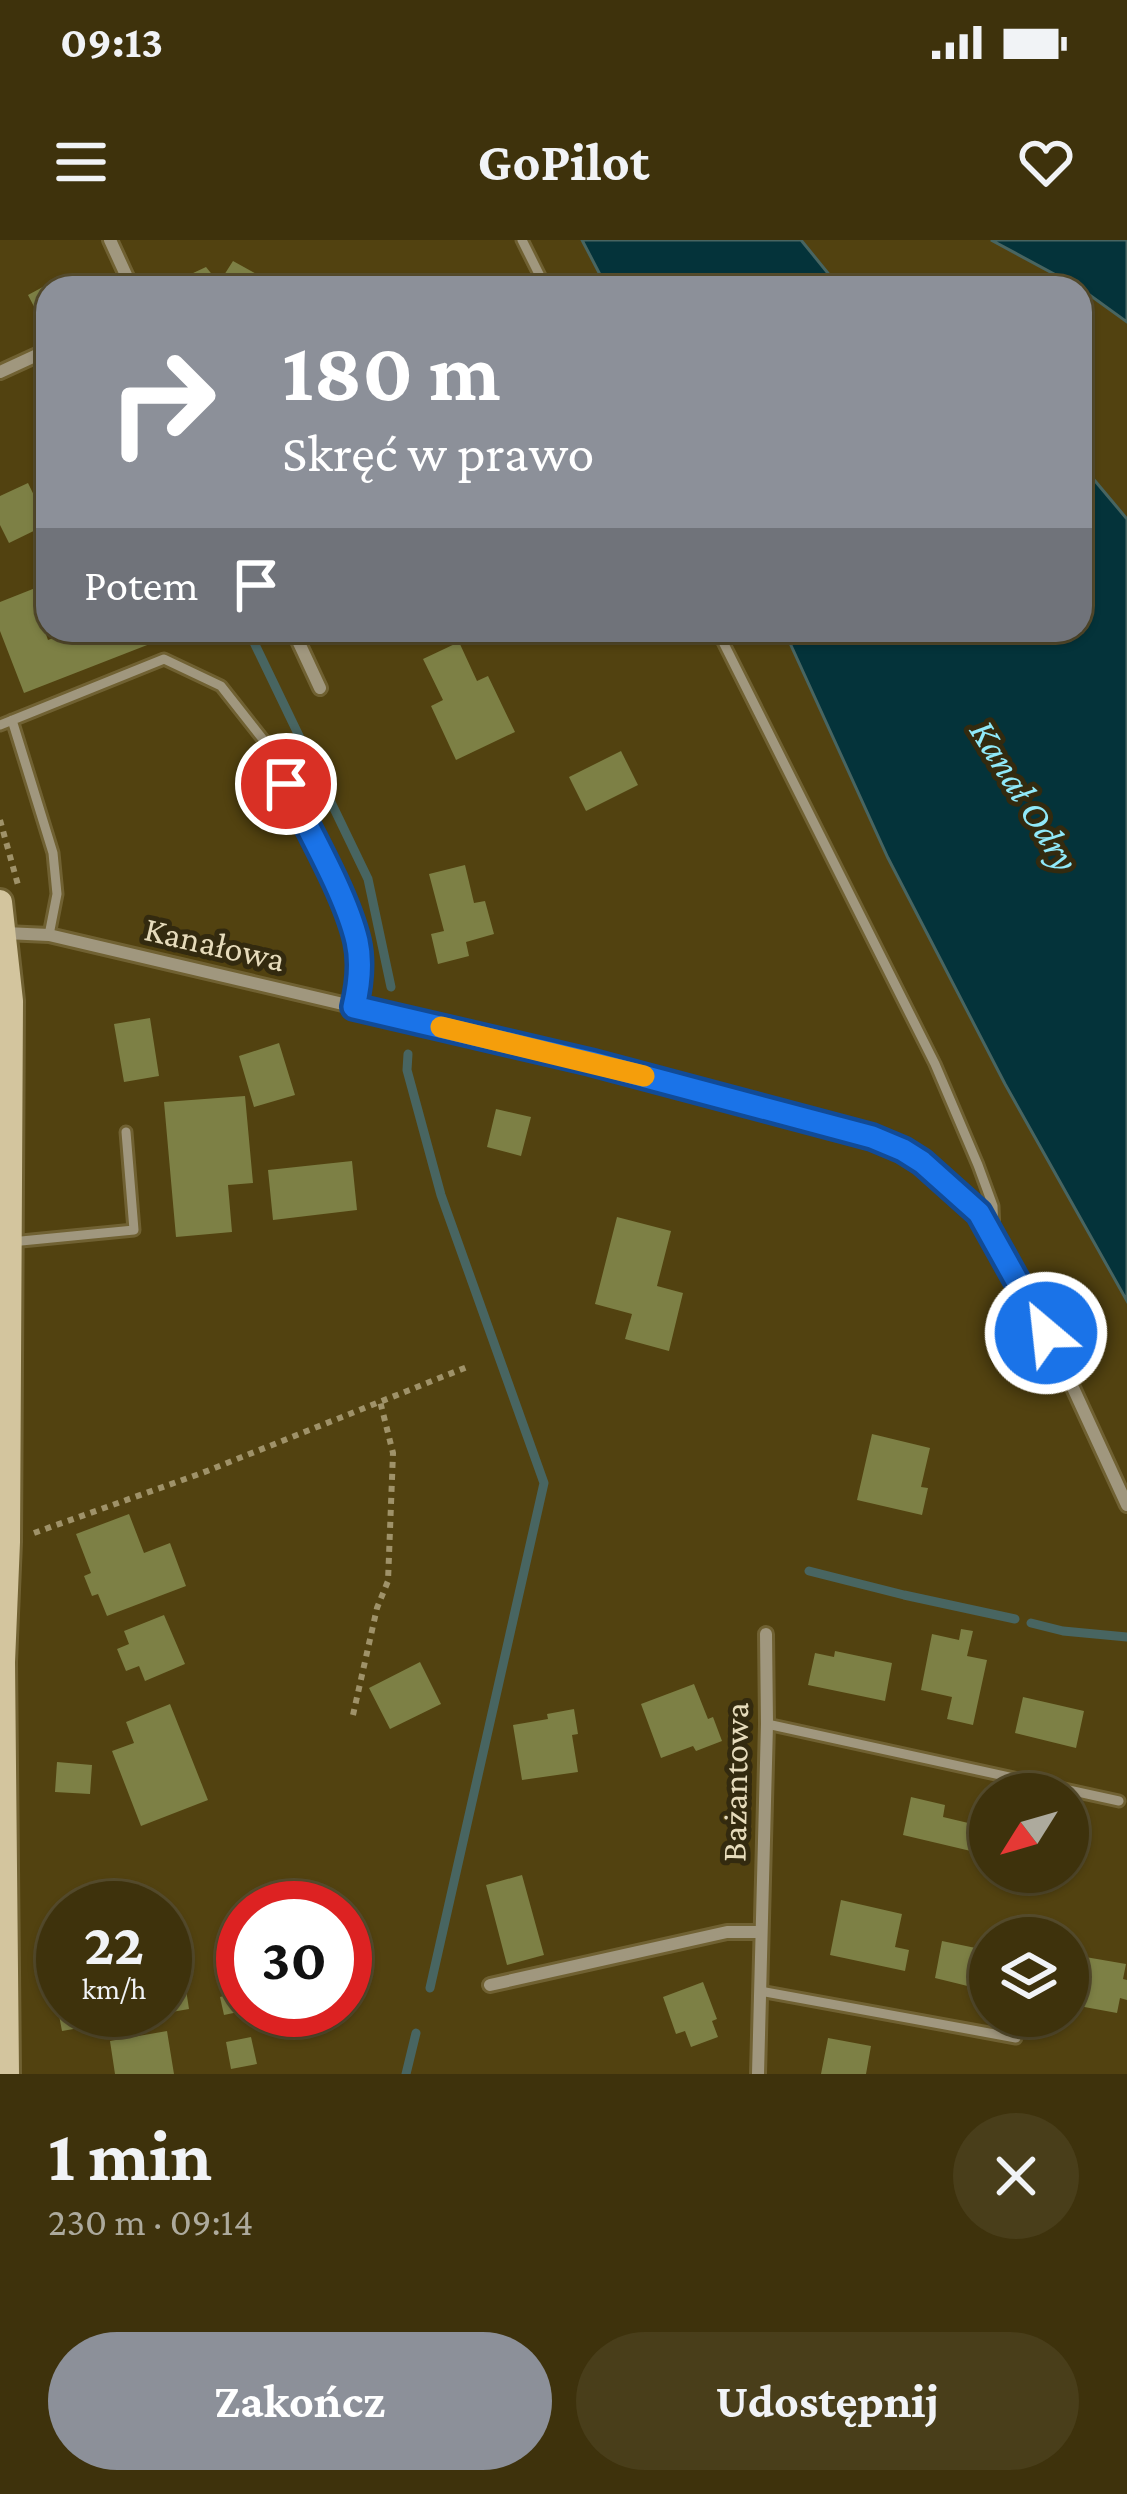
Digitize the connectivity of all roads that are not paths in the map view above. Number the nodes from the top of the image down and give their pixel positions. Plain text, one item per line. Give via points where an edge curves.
1 (110, 240) edge
2 (522, 240) edge
3 (126, 276) edge
4 (540, 276) edge
5 (36, 356) edge
6 (0, 372) edge
7 (299, 642) edge
8 (723, 642) edge
9 (320, 688) dead end
10 (6, 722) edge
11 (11, 901) edge
12 (5, 933) junction
13 (49, 935) junction
14 (354, 1007) junction
15 (126, 1132) dead end
16 (994, 1236) junction
17 (10, 1242) junction
18 (1127, 1505) edge
19 (766, 1634) dead end
20 (766, 1724) junction
21 (1119, 1802) dead end
22 (761, 1931) junction
23 (490, 1985) dead end
24 (760, 1991) junction
25 (1016, 2038) dead end
26 (8, 2074) edge
27 (758, 2074) edge

1 - 3 street
2 - 4 lane
5 - 6 street
7 - 9 street
8 - 16 lane via 935,1064 993,1206
10 - 13 lane via 53,853
10 - 14 lane via 164,659 221,686 269,747 339,894 357,942
11 - 12 main road
12 - 13 street, Kanałowa
12 - 17 main road
13 - 14 street, Kanałowa
14 - 16 street, Kanałowa via 872,1137 945,1181
15 - 17 lane via 134,1230
16 - 18 street, Kanałowa
17 - 26 main road
19 - 20 street, Bażantowa
20 - 21 lane
20 - 22 street, Bażantowa
22 - 23 street via 727,1931
22 - 24 street, Bażantowa
24 - 25 lane
24 - 27 street, Bażantowa

